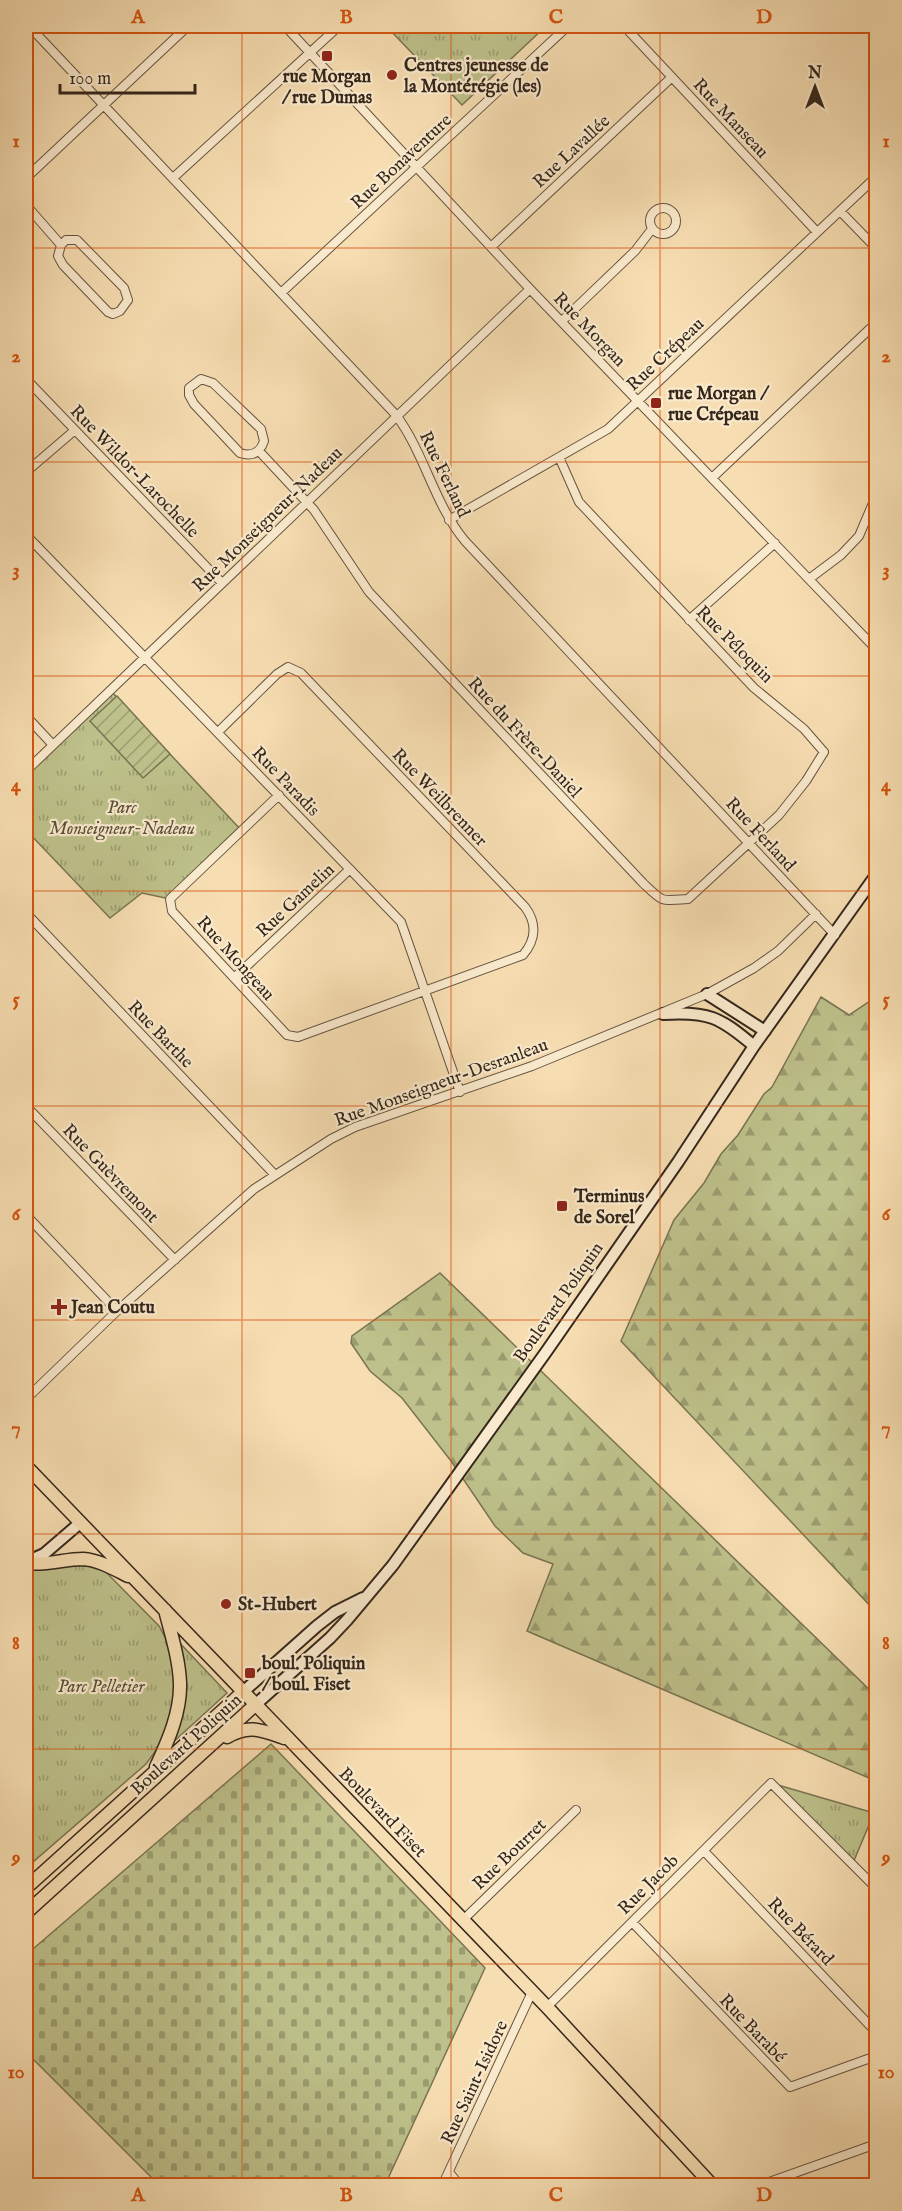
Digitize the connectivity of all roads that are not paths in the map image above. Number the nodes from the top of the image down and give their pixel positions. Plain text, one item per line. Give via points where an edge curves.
1 (29, 26) edge
2 (188, 26) edge
3 (285, 26) edge
4 (339, 26) edge
5 (568, 26) edge
6 (624, 26) edge
7 (310, 52) junction
8 (672, 77) junction
9 (104, 104) junction
10 (417, 168) junction
11 (876, 177) edge
12 (26, 178) edge
13 (173, 178) junction
14 (26, 205) edge
15 (840, 211) junction
16 (652, 229) dead end
17 (817, 232) junction
18 (61, 245) junction
19 (491, 247) junction
20 (876, 248) edge
21 (530, 289) junction
22 (281, 293) junction
23 (562, 321) junction
24 (876, 323) edge
25 (26, 379) edge
26 (638, 400) junction
27 (396, 415) junction
28 (75, 430) junction
29 (259, 451) junction
30 (559, 457) junction
31 (26, 472) edge
32 (712, 478) junction
33 (876, 496) edge
34 (307, 502) junction
35 (449, 520) junction
36 (26, 531) edge
37 (775, 543) junction
38 (809, 579) junction
39 (222, 583) junction
40 (689, 620) junction
41 (876, 649) edge
42 (145, 657) junction
43 (26, 716) edge
44 (218, 732) junction
45 (53, 745) junction
46 (26, 771) edge
47 (279, 795) junction
48 (750, 844) junction
49 (350, 869) junction
50 (876, 875) edge
51 (26, 913) edge
52 (816, 914) junction
53 (836, 935) junction
54 (234, 978) junction
55 (427, 991) junction
56 (707, 994) junction
57 (663, 1014) junction
58 (722, 1021) junction
59 (765, 1031) junction
60 (754, 1046) junction
61 (460, 1092) junction
62 (26, 1106) edge
63 (275, 1175) junction
64 (26, 1215) edge
65 (176, 1260) junction
66 (117, 1311) junction
67 (26, 1399) edge
68 (26, 1466) edge
69 (80, 1523) junction
70 (26, 1563) edge
71 (135, 1579) junction
72 (366, 1596) junction
73 (164, 1609) junction
74 (243, 1692) junction
75 (255, 1705) junction
76 (286, 1739) junction
77 (203, 1752) junction
78 (154, 1771) junction
79 (576, 1810) dead end
80 (704, 1851) junction
81 (26, 1888) edge
82 (876, 1888) edge
83 (26, 1913) edge
84 (463, 1920) junction
85 (632, 1922) junction
86 (532, 1992) junction
87 (547, 2007) junction
88 (876, 2032) edge
89 (876, 2056) edge
90 (876, 2144) edge
91 (448, 2172) junction
92 (442, 2186) edge
93 (460, 2186) edge
94 (713, 2186) edge
95 (758, 2186) edge

1 - 9 street, Rue Ferland
2 - 9 street
3 - 7 street, Rue Morgan
4 - 7 street
5 - 10 street, Rue Bonaventure
6 - 8 street, Rue Manseau
7 - 10 street, Rue Morgan
7 - 13 street
8 - 17 street, Rue Manseau
8 - 19 street, Rue Lavallée
9 - 12 street
9 - 13 street, Rue Ferland
10 - 19 street, Rue Morgan
10 - 22 street, Rue Bonaventure
11 - 15 street, Rue Crépeau
13 - 22 street, Rue Ferland
14 - 18 street
15 - 17 street, Rue Crépeau
15 - 20 street
16 - 23 street via 635,251
17 - 26 street, Rue Crépeau
18 - 18 street via 58,256 66,269 108,312 120,311 128,300 124,288 77,240 66,240
19 - 21 street, Rue Morgan
21 - 23 street, Rue Morgan
21 - 27 street, Rue Monseigneur-Nadeau
22 - 27 street, Rue Ferland
23 - 26 street, Rue Morgan
24 - 32 street
25 - 28 street, Rue Wildor-Larochelle
26 - 30 street, Rue Crépeau via 608,429
26 - 32 street, Rue Morgan
27 - 34 street, Rue Monseigneur-Nadeau
27 - 35 street, Rue Ferland via 410,433
28 - 31 street
28 - 39 street, Rue Wildor-Larochelle
29 - 29 street via 249,456 240,453 226,439 194,404 189,395 194,382 201,379 213,383 261,429 264,441
29 - 34 street, Rue du Frère-Daniel
30 - 35 street, Rue Crépeau
30 - 40 street, Rue Péloquin via 579,502
32 - 37 street, Rue Morgan
33 - 38 street via 859,536
34 - 39 street, Rue Monseigneur-Nadeau
34 - 48 street, Rue du Frère-Daniel via 375,600 659,899 688,899
35 - 48 street, Rue Ferland
36 - 42 street, Rue Paradis
37 - 38 street, Rue Morgan
37 - 40 street
38 - 41 street, Rue Morgan
39 - 42 street, Rue Monseigneur-Nadeau
40 - 48 street, Rue Péloquin via 754,688 813,736 824,752 786,808
42 - 44 street, Rue Paradis
42 - 45 street, Rue Monseigneur-Nadeau
43 - 45 street
44 - 47 street, Rue Paradis
44 - 55 street, Rue Weilbrenner via 277,674 288,667 301,673 532,916 531,946 523,955
45 - 46 street, Rue Monseigneur-Nadeau
47 - 49 street, Rue Paradis
47 - 54 street, Rue Mongeau via 170,899 172,910
48 - 52 street, Rue Ferland
49 - 54 street, Rue Gamelin
49 - 55 street, Rue Paradis via 401,922
50 - 53 street, Boulevard Poliquin
51 - 63 street, Rue Barthe
52 - 53 street, Rue Ferland
52 - 56 street, Rue Monseigneur-Desranleau via 778,951
53 - 59 street, Boulevard Poliquin
54 - 55 street, Rue Mongeau via 287,1035 298,1036
55 - 61 street, Rue Paradis
56 - 57 street, Rue Monseigneur-Desranleau
56 - 58 street
56 - 59 street
57 - 58 street via 695,1013
57 - 61 street, Rue Monseigneur-Desranleau
58 - 60 street
59 - 60 street, Boulevard Poliquin
60 - 72 street, Boulevard Poliquin via 558,1335 393,1565
61 - 63 street, Rue Monseigneur-Desranleau via 355,1127
62 - 65 street, Rue Guèvremont
63 - 65 street, Rue Monseigneur-Desranleau via 254,1189
64 - 66 street
65 - 66 street, Rue Monseigneur-Desranleau
66 - 67 street, Rue Monseigneur-Desranleau
68 - 69 main road, Boulevard Fiset
69 - 70 street via 44,1554
69 - 71 main road, Boulevard Fiset
70 - 71 main road via 95,1561
71 - 73 main road, Boulevard Fiset
72 - 74 street, Boulevard Poliquin via 319,1624
72 - 75 street, Boulevard Poliquin via 330,1638
73 - 74 main road, Boulevard Fiset
73 - 78 main road via 180,1685 171,1735
74 - 75 main road, Boulevard Fiset
74 - 78 main road, Boulevard Poliquin
75 - 76 main road, Boulevard Fiset
75 - 77 main road, Boulevard Poliquin
76 - 77 main road via 257,1729 239,1730
76 - 84 main road, Boulevard Fiset
77 - 83 main road, Boulevard Poliquin
78 - 81 main road, Boulevard Poliquin
79 - 84 street, Rue Bourret
80 - 82 street, Rue Jacob via 771,1783
80 - 85 street, Rue Jacob
80 - 88 street, Rue Bérard
84 - 86 main road, Boulevard Fiset
85 - 87 street, Rue Jacob
85 - 89 street, Rue Barabé via 790,2087
86 - 87 main road, Boulevard Fiset
86 - 91 street, Rue Saint-Isidore
87 - 94 main road, Boulevard Fiset
90 - 95 street
91 - 92 street, Rue Saint-Isidore
91 - 93 street

